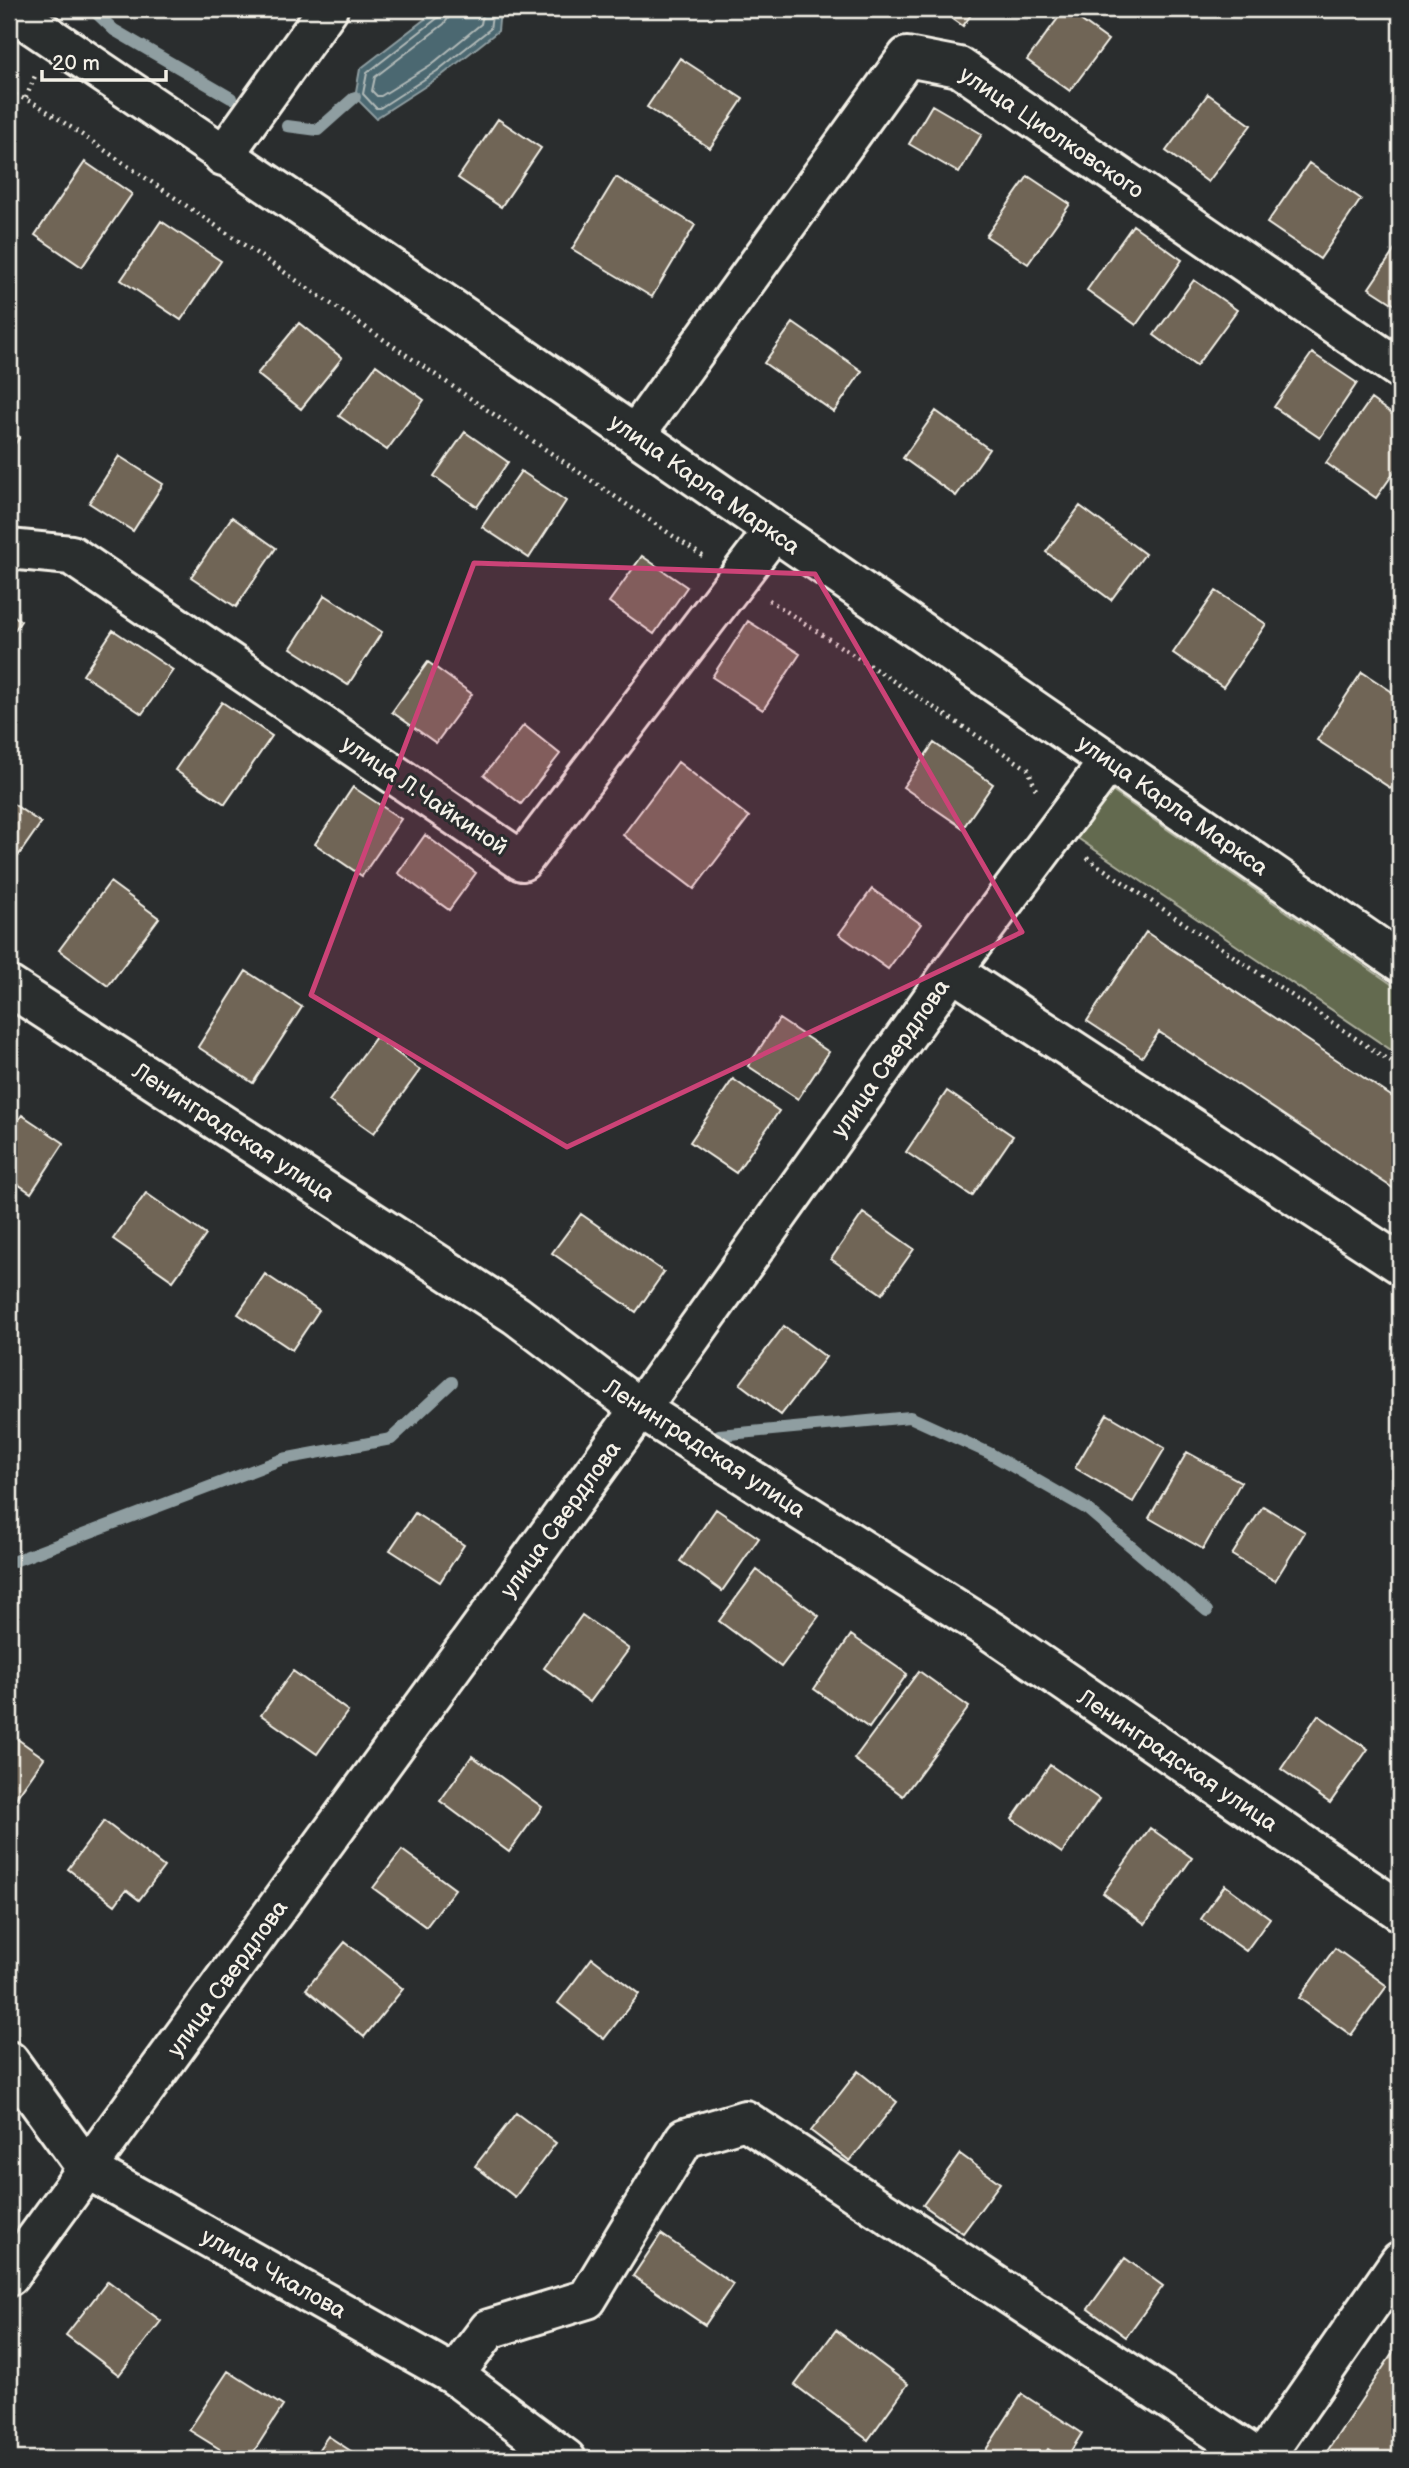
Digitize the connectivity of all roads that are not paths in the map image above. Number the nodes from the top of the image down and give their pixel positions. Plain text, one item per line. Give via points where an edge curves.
1 (9, 9) edge
2 (328, 9) edge
3 (223, 156) junction
4 (1400, 369) edge
5 (635, 435) junction
6 (773, 532) junction
7 (9, 549) edge
8 (1109, 761) junction
9 (1400, 962) edge
10 (952, 971) junction
11 (9, 986) edge
12 (1400, 1264) edge
13 (640, 1409) junction
14 (1400, 1912) edge
15 (9, 2061) edge
16 (88, 2169) junction
17 (1400, 2261) edge
18 (9, 2276) edge
19 (454, 2375) junction
20 (566, 2459) edge
21 (1261, 2459) edge

1 - 3 street, улица Карла Маркса
2 - 3 street
3 - 5 street, улица Карла Маркса
4 - 5 street, улица Циолковского via 959,67 907,57
5 - 6 street, улица Карла Маркса
6 - 7 street, улица Л.Чайкиной via 522,861 71,555
6 - 8 street, улица Карла Маркса
8 - 9 street, улица Карла Маркса
8 - 10 street, улица Свердлова
10 - 12 street
10 - 13 street, улица Свердлова
11 - 13 street, Ленинградская улица via 516,1315
13 - 14 street, Ленинградская улица via 991,1631
13 - 16 street, улица Свердлова
15 - 16 street, улица Чкалова
16 - 18 street, улица Свердлова
16 - 19 street, улица Чкалова
17 - 21 street
19 - 20 street, улица Чкалова
19 - 21 street via 489,2329 587,2299 685,2138 745,2120

